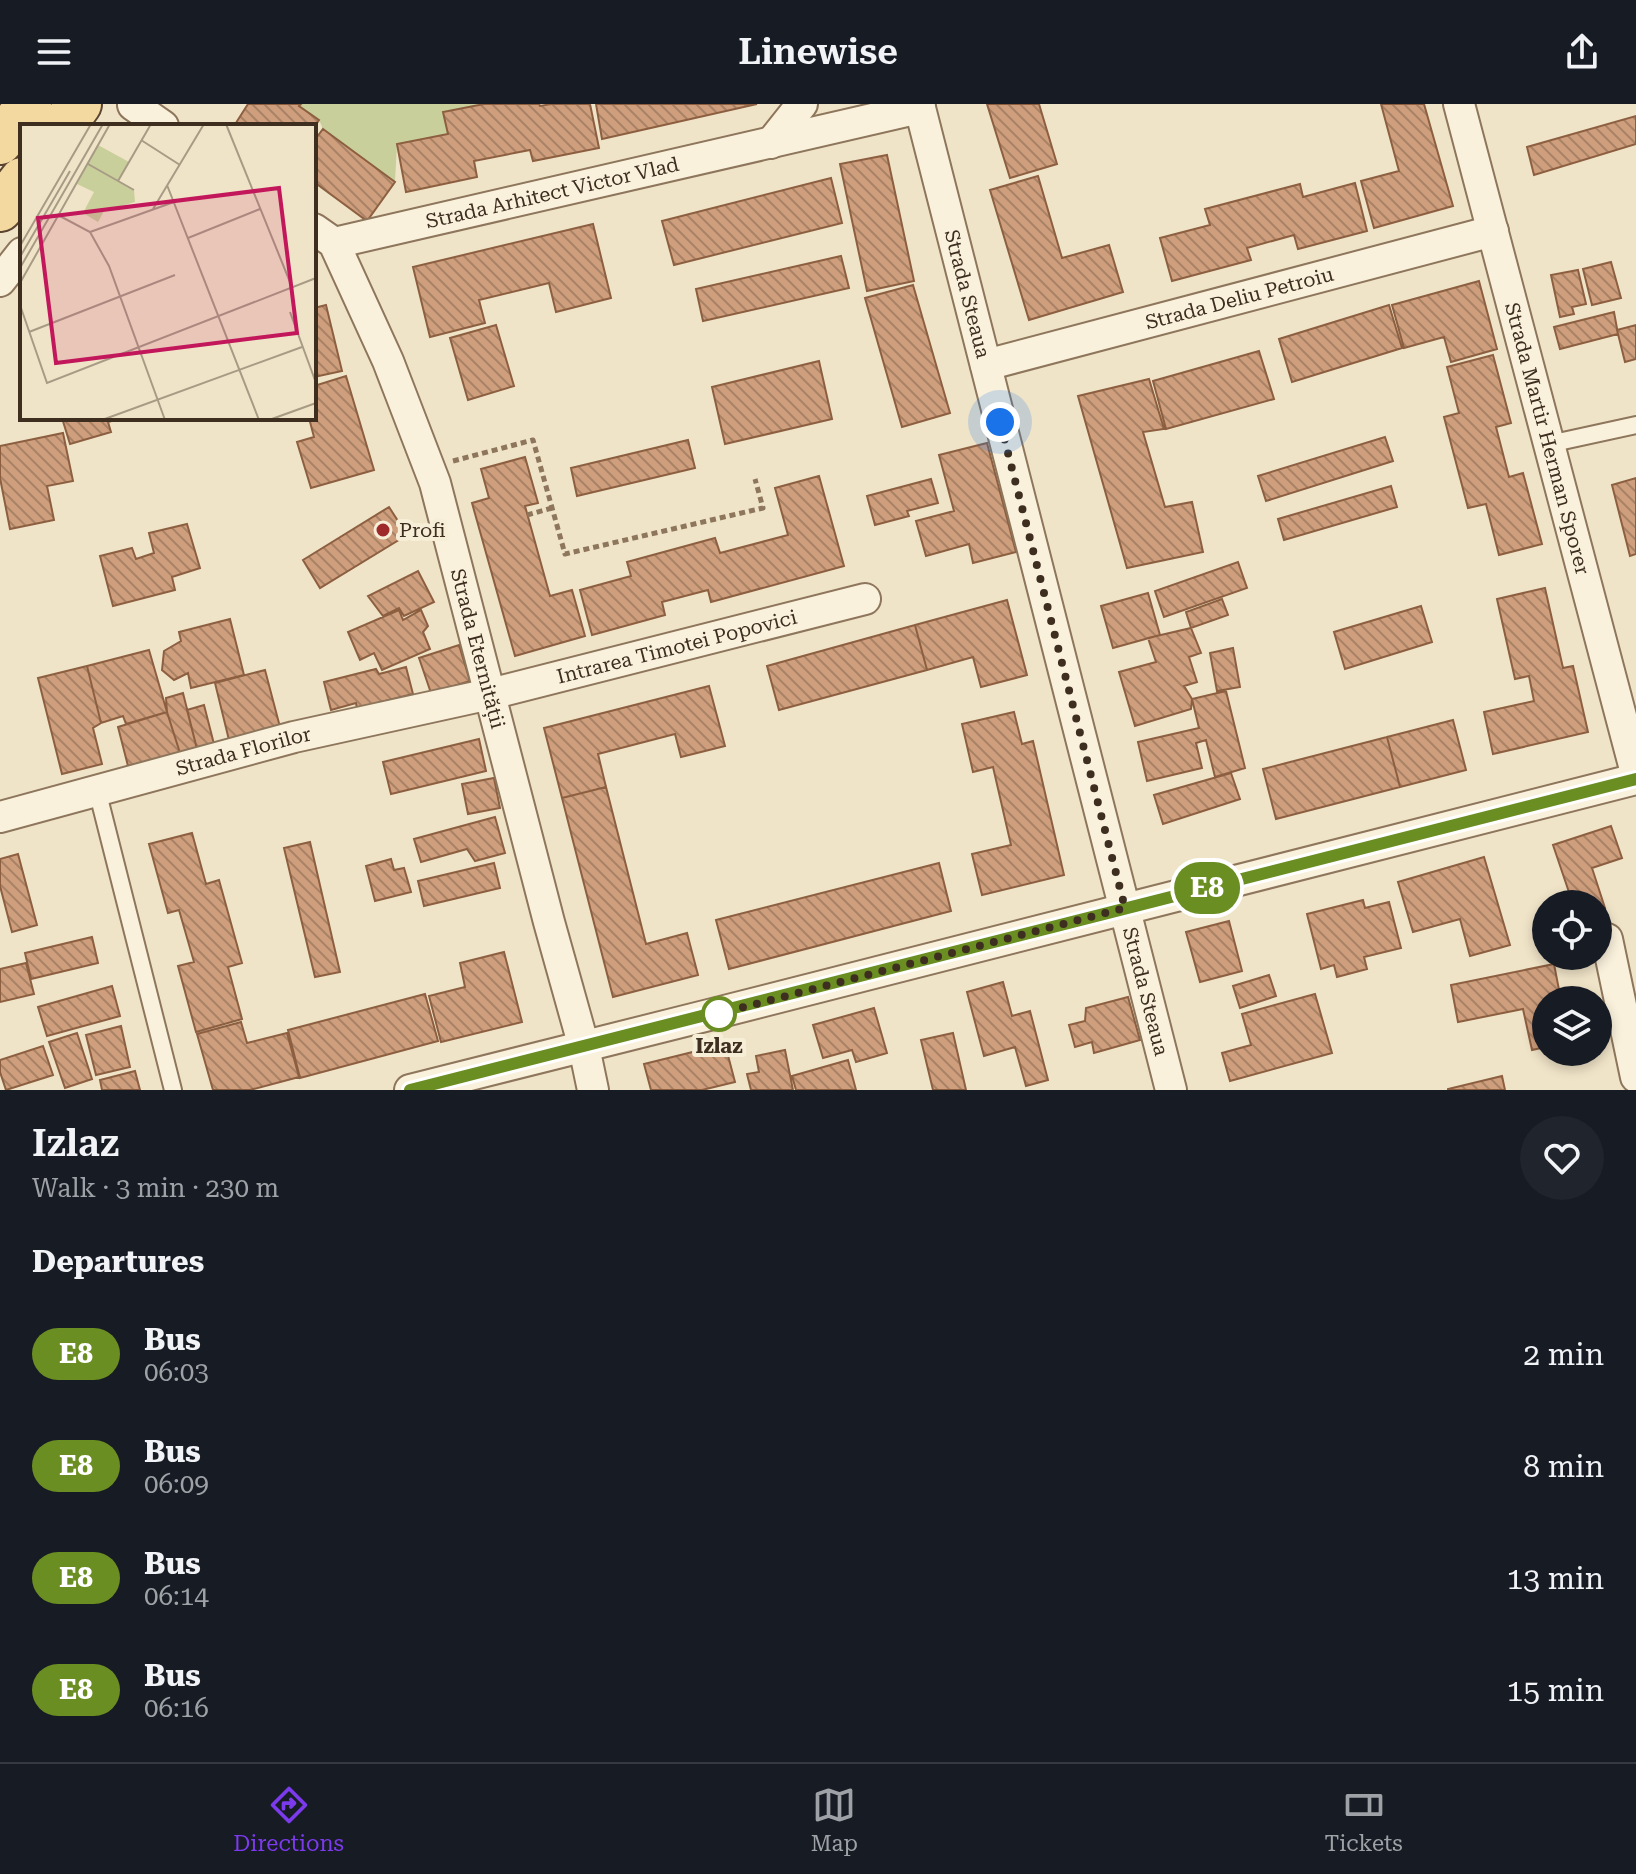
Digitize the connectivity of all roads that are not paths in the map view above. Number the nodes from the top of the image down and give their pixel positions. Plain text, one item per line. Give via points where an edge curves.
1 (29, 104) edge
2 (79, 104) edge
3 (802, 104) edge
4 (1459, 104) edge
5 (919, 106) edge
6 (128, 112) edge
7 (64, 124) edge
8 (158, 124) edge
9 (0, 142) edge
10 (771, 143) junction
11 (20, 183) edge
12 (0, 209) edge
13 (1493, 231) junction
14 (324, 236) edge
15 (20, 256) edge
16 (0, 281) edge
17 (986, 365) junction
18 (1636, 425) edge
19 (1549, 444) junction
20 (865, 599) dead end
21 (490, 694) junction
22 (1636, 773) edge
23 (1636, 779) edge
24 (97, 790) junction
25 (0, 817) edge
26 (1125, 908) junction
27 (1612, 963) edge
28 (584, 1047) junction
29 (1636, 1077) edge
30 (173, 1090) edge
31 (410, 1090) edge
32 (593, 1090) edge
33 (1171, 1090) edge

1 - 9 main road
2 - 7 main road
3 - 10 street
4 - 13 street, Strada Martir Herman Sporer
5 - 10 street, Strada Arhitect Victor Vlad
5 - 17 street, Strada Steaua
6 - 8 street
10 - 14 street, Strada Arhitect Victor Vlad
11 - 12 main road
13 - 17 street, Strada Deliu Petroiu
13 - 19 street, Strada Martir Herman Sporer
14 - 21 street, Strada Eternității via 388,361 435,483
15 - 16 street
17 - 26 street, Strada Steaua
18 - 19 lane
19 - 22 street, Strada Martir Herman Sporer
20 - 21 street, Intrarea Timotei Popovici
21 - 24 street, Strada Florilor via 294,737
21 - 28 street, Strada Eternității
23 - 26 street
24 - 25 street, Strada Florilor
24 - 30 lane
26 - 28 street
26 - 33 street, Strada Steaua
27 - 29 street
28 - 31 street
28 - 32 street, Strada Eternității

